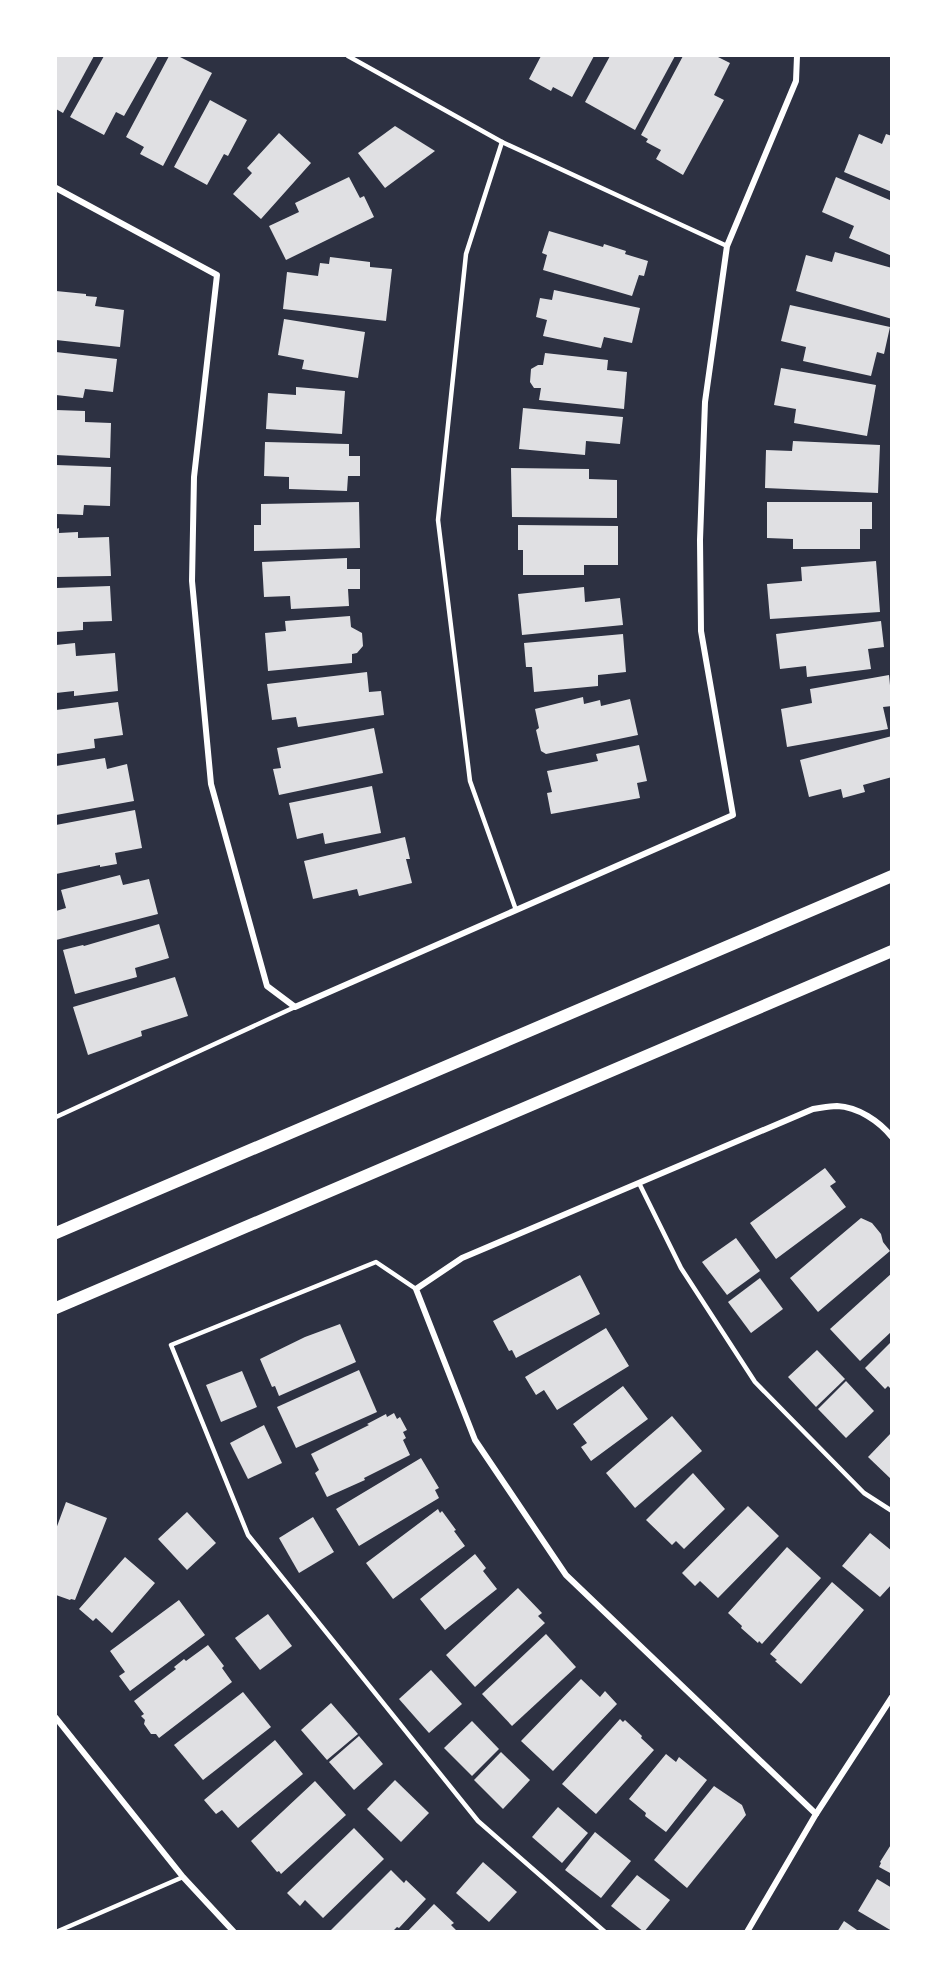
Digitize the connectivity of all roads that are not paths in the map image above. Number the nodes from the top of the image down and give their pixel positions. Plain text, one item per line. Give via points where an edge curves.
1 (348, 56) edge
2 (797, 56) edge
3 (502, 142) junction
4 (56, 188) edge
5 (727, 246) junction
6 (891, 876) edge
7 (516, 910) junction
8 (891, 952) edge
9 (296, 1007) junction
10 (56, 1117) edge
11 (891, 1137) edge
12 (639, 1184) junction
13 (56, 1233) edge
14 (417, 1289) junction
15 (56, 1308) edge
16 (891, 1511) edge
17 (891, 1697) edge
18 (56, 1718) edge
19 (816, 1814) junction
20 (183, 1877) junction
21 (56, 1932) edge
22 (234, 1932) edge
23 (605, 1932) edge
24 (747, 1932) edge

1 - 3 lane
2 - 5 street via 796,81
3 - 5 lane
3 - 7 lane via 466,254 438,520 470,781
4 - 9 street via 218,275 194,477 192,558 210,773 267,986
5 - 7 street via 705,402 700,540 701,631 732,816
6 - 13 main road
7 - 9 street
8 - 15 main road
9 - 10 lane
11 - 12 street via 865,1114 838,1106 813,1109
12 - 14 street via 462,1258
12 - 16 lane via 681,1268 756,1382 864,1493
14 - 19 street via 476,1440 566,1575
14 - 23 lane via 376,1262 171,1345 248,1535 478,1821
17 - 19 street
18 - 20 street
19 - 24 street
20 - 21 lane
20 - 22 street

